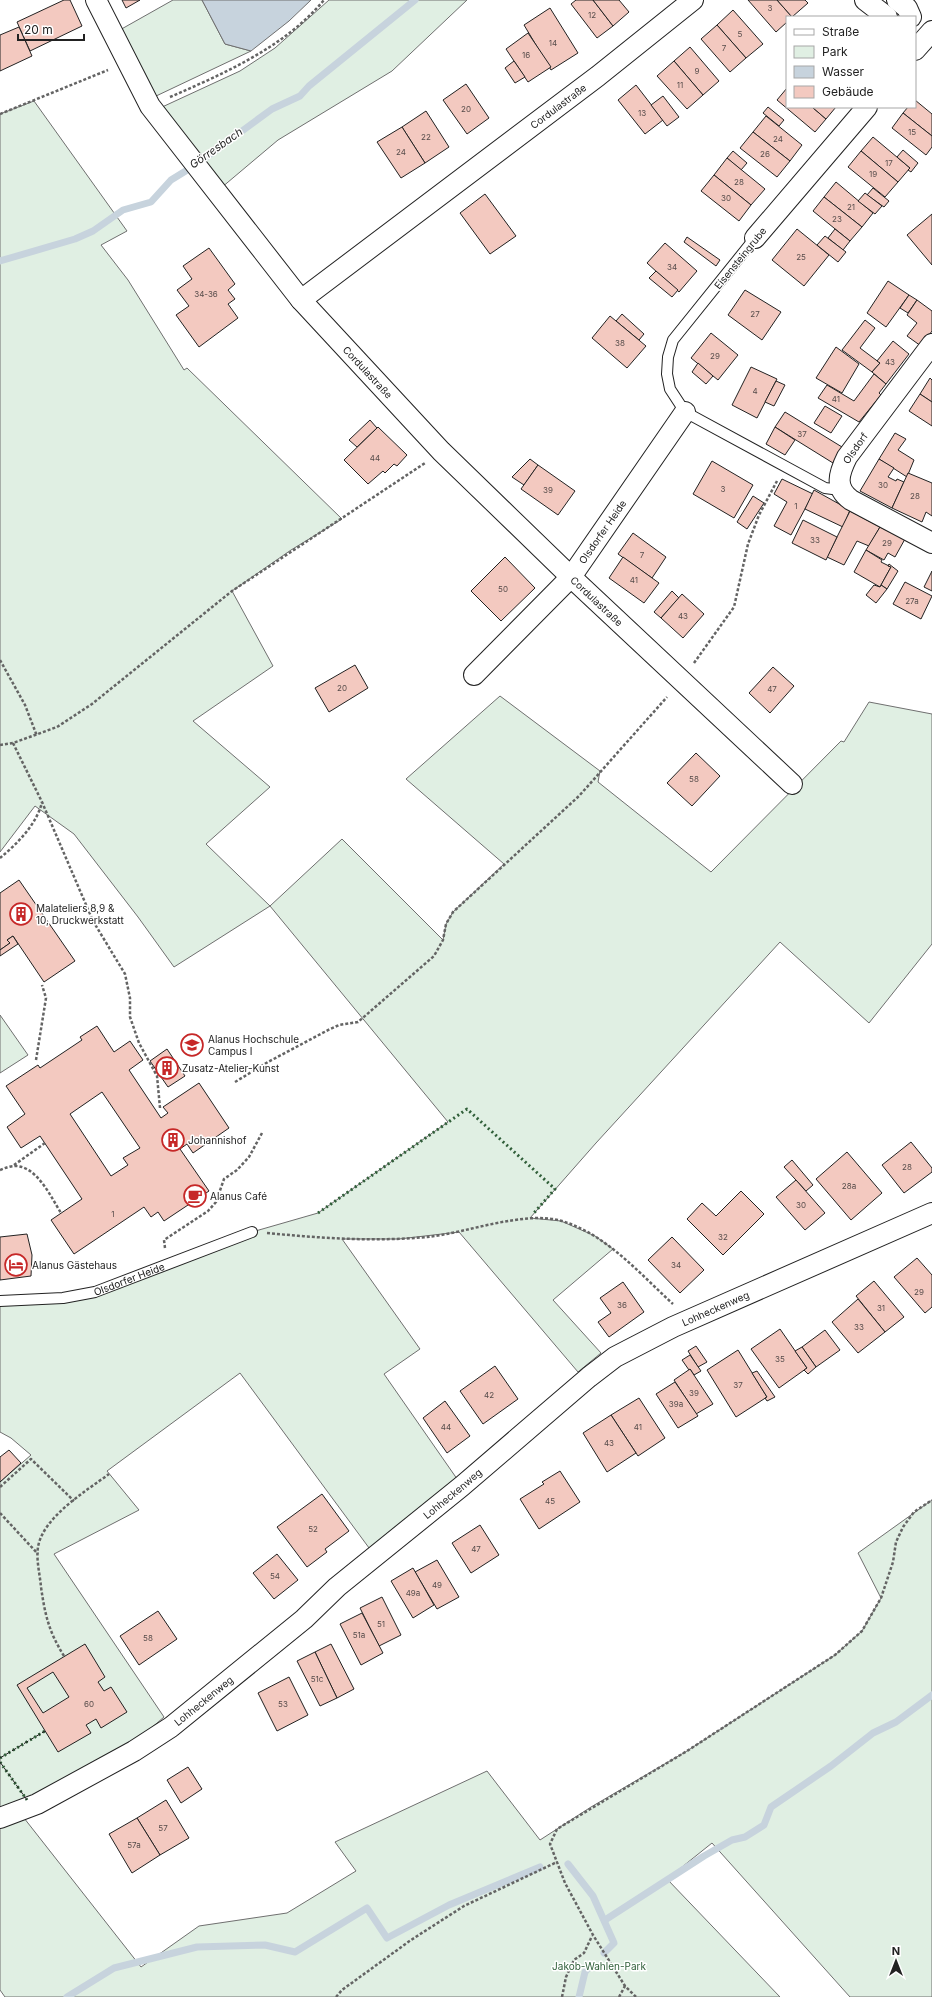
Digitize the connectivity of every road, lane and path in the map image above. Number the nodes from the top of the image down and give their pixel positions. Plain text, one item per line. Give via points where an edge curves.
1 (96, 0) edge
2 (324, 0) edge
3 (693, 0) edge
4 (865, 0) edge
5 (897, 0) edge
6 (886, 16) edge
7 (911, 16) edge
8 (927, 31) edge
9 (916, 48) edge
10 (127, 62) junction
11 (150, 106) junction
12 (866, 108) edge
13 (0, 114) edge
14 (755, 238) joint
15 (301, 300) junction
16 (932, 344) edge
17 (692, 416) junction
18 (441, 451) junction
19 (785, 467) junction
20 (840, 490) junction
21 (932, 544) edge
22 (571, 577) junction
23 (0, 660) edge
24 (474, 674) dead end
25 (682, 681) junction
26 (37, 736) junction
27 (13, 743) junction
28 (0, 745) edge
29 (792, 784) dead end
30 (42, 802) junction
31 (0, 858) edge
32 (42, 985) dead end
33 (36, 1060) dead end
34 (235, 1082) dead end
35 (160, 1108) dead end
36 (262, 1134) dead end
37 (45, 1143) dead end
38 (13, 1166) junction
39 (0, 1170) edge
40 (932, 1212) edge
41 (61, 1213) dead end
42 (252, 1232) joint
43 (168, 1264) junction
44 (0, 1301) edge
45 (690, 1320) junction
46 (109, 1474) dead end
47 (0, 1487) edge
48 (932, 1500) edge
49 (74, 1501) junction
50 (0, 1513) edge
51 (38, 1554) junction
52 (64, 1656) dead end
53 (0, 1818) edge
54 (557, 1862) junction
55 (593, 1935) junction
56 (625, 1986) junction
57 (336, 1997) edge
58 (562, 1997) edge
59 (619, 1997) edge
60 (636, 1997) edge

1 - 10 street
2 - 11 path via 288,34 234,68
3 - 15 street, Cordulastraße via 598,76
4 - 6 street
5 - 7 street via 907,8
8 - 9 street
10 - 11 street
10 - 13 path
11 - 15 street
12 - 14 street, Eisensteingrube
14 - 17 lane, Eisensteingrube via 673,340 668,357 667,374 670,389
15 - 18 street, Cordulastraße
16 - 20 street, Olsdorf via 847,457 840,475
17 - 19 lane
17 - 22 street, Olsdorfer Heide
18 - 22 street, Cordulastraße
18 - 26 path via 232,591 92,704
19 - 20 lane via 825,488
19 - 25 path via 759,515 734,607
20 - 21 street via 851,500
22 - 24 street, Olsdorfer Heide
22 - 25 street, Cordulastraße
23 - 26 path via 25,704
25 - 29 street, Cordulastraße
25 - 34 path via 579,796 453,912 434,956 358,1022 330,1029
26 - 27 path
27 - 28 path
27 - 30 path
30 - 31 path via 36,818
30 - 35 path via 93,921 125,974 130,998 130,1018 139,1043 157,1076
32 - 33 path via 46,998
36 - 43 path via 249,1157 224,1179 216,1202 208,1212 164,1240
37 - 38 path
38 - 39 path
38 - 41 path via 26,1169 33,1174
40 - 45 street, Lohheckenweg
42 - 43 lane, Olsdorfer Heide
42 - 45 path via 355,1240 399,1239 459,1232 522,1219 560,1221 595,1236 613,1249
43 - 44 lane, Olsdorfer Heide via 79,1296
45 - 53 street, Lohheckenweg via 638,1344 589,1376 462,1486 337,1587 304,1619 171,1727 134,1751 37,1804
46 - 49 path
47 - 49 path via 31,1459
48 - 54 path via 914,1512 903,1527 896,1542 893,1562 881,1598 862,1630 835,1655 687,1751 558,1829 550,1844
49 - 51 path via 49,1524 41,1536
50 - 51 path
51 - 52 path via 46,1620 50,1633
54 - 55 path via 565,1883
54 - 57 path via 464,1906 411,1940
55 - 56 path
55 - 58 path via 584,1953 574,1960 566,1977
56 - 59 path
56 - 60 path

